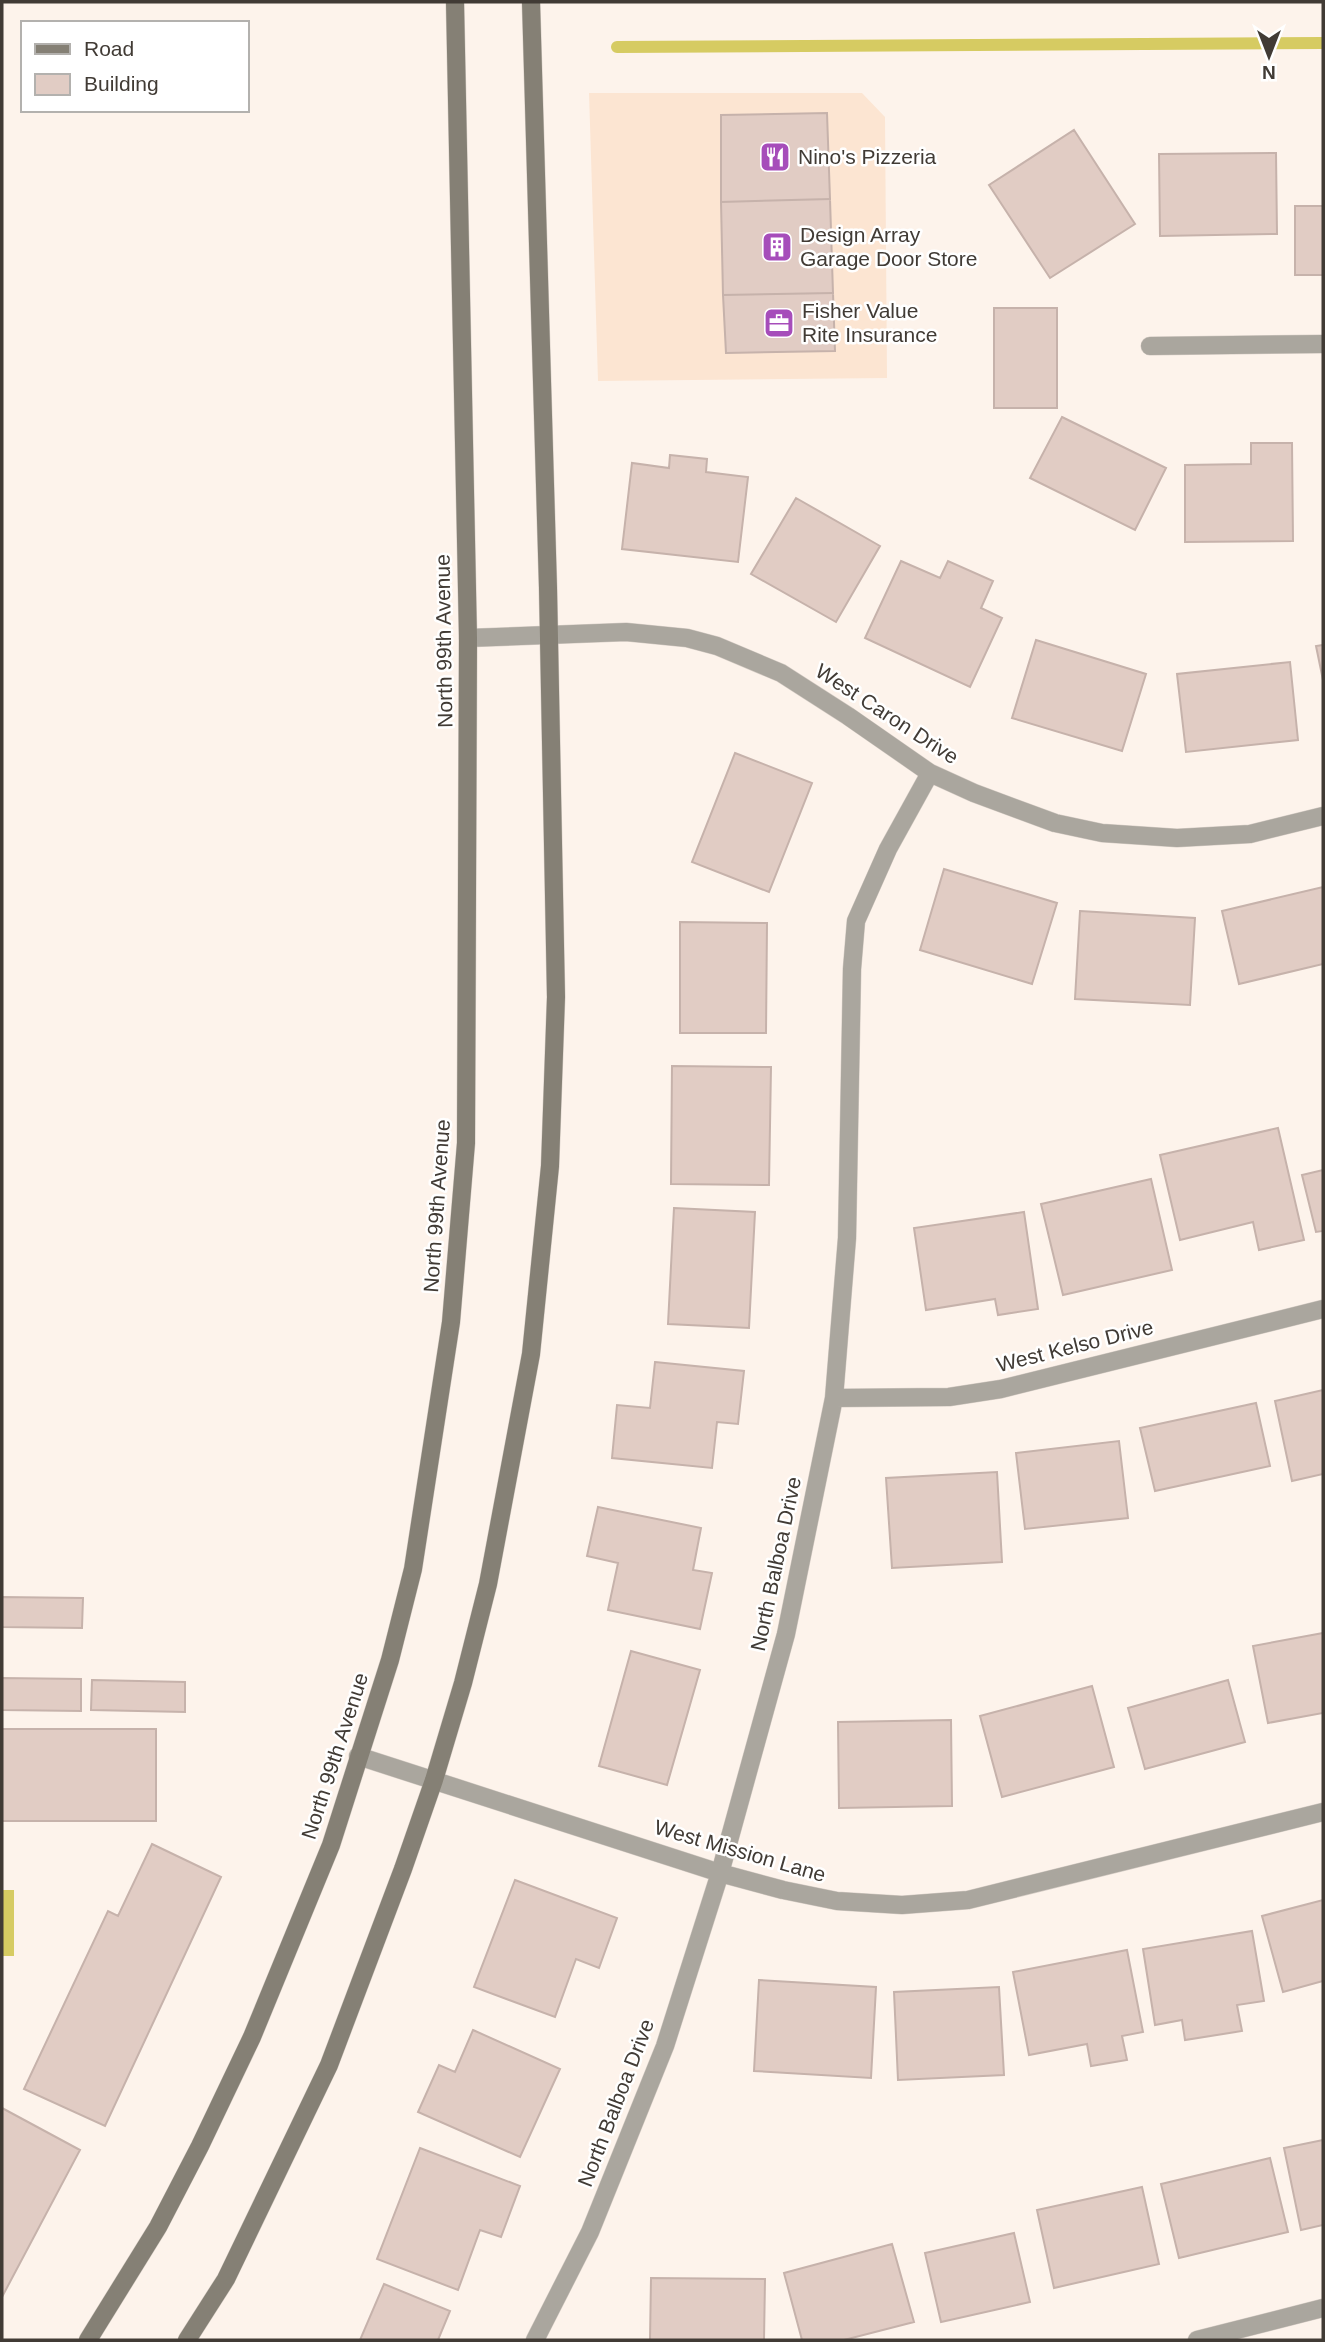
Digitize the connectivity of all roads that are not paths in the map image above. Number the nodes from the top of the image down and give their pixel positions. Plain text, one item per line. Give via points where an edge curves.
1 (455, 2) edge
2 (531, 2) edge
3 (1323, 344) edge
4 (1150, 346) dead end
5 (549, 636) junction
6 (467, 638) junction
7 (930, 773) junction
8 (1323, 816) edge
9 (1323, 1309) edge
10 (834, 1398) junction
11 (358, 1756) junction
12 (434, 1780) junction
13 (1323, 1812) edge
14 (720, 1873) junction
15 (1323, 2308) edge
16 (88, 2340) edge
17 (187, 2340) edge
18 (535, 2340) edge
19 (1197, 2340) edge

1 - 6 main road, North 99th Avenue
2 - 5 main road
3 - 4 street
5 - 6 street, West Caron Drive
5 - 7 street, West Caron Drive via 626,632 718,646 781,673
5 - 12 main road via 556,997 550,1166 533,1340 488,1584
6 - 11 main road, North 99th Avenue via 466,1143 451,1322 413,1569 390,1660
7 - 8 street, West Caron Drive via 1055,823 1102,833 1177,838 1250,834
7 - 10 street, North Balboa Drive via 888,849 856,921 847,1238
9 - 10 street, West Kelso Drive via 1001,1388 949,1397
10 - 14 street, North Balboa Drive via 786,1634
11 - 12 street, West Mission Lane
11 - 16 main road, North 99th Avenue via 331,1845 253,2037 158,2227
12 - 14 street, West Mission Lane
12 - 17 main road via 329,2065 226,2279
13 - 14 street, West Mission Lane via 968,1900 902,1905 837,1901
14 - 18 street, North Balboa Drive via 665,2046 590,2232
15 - 19 street

